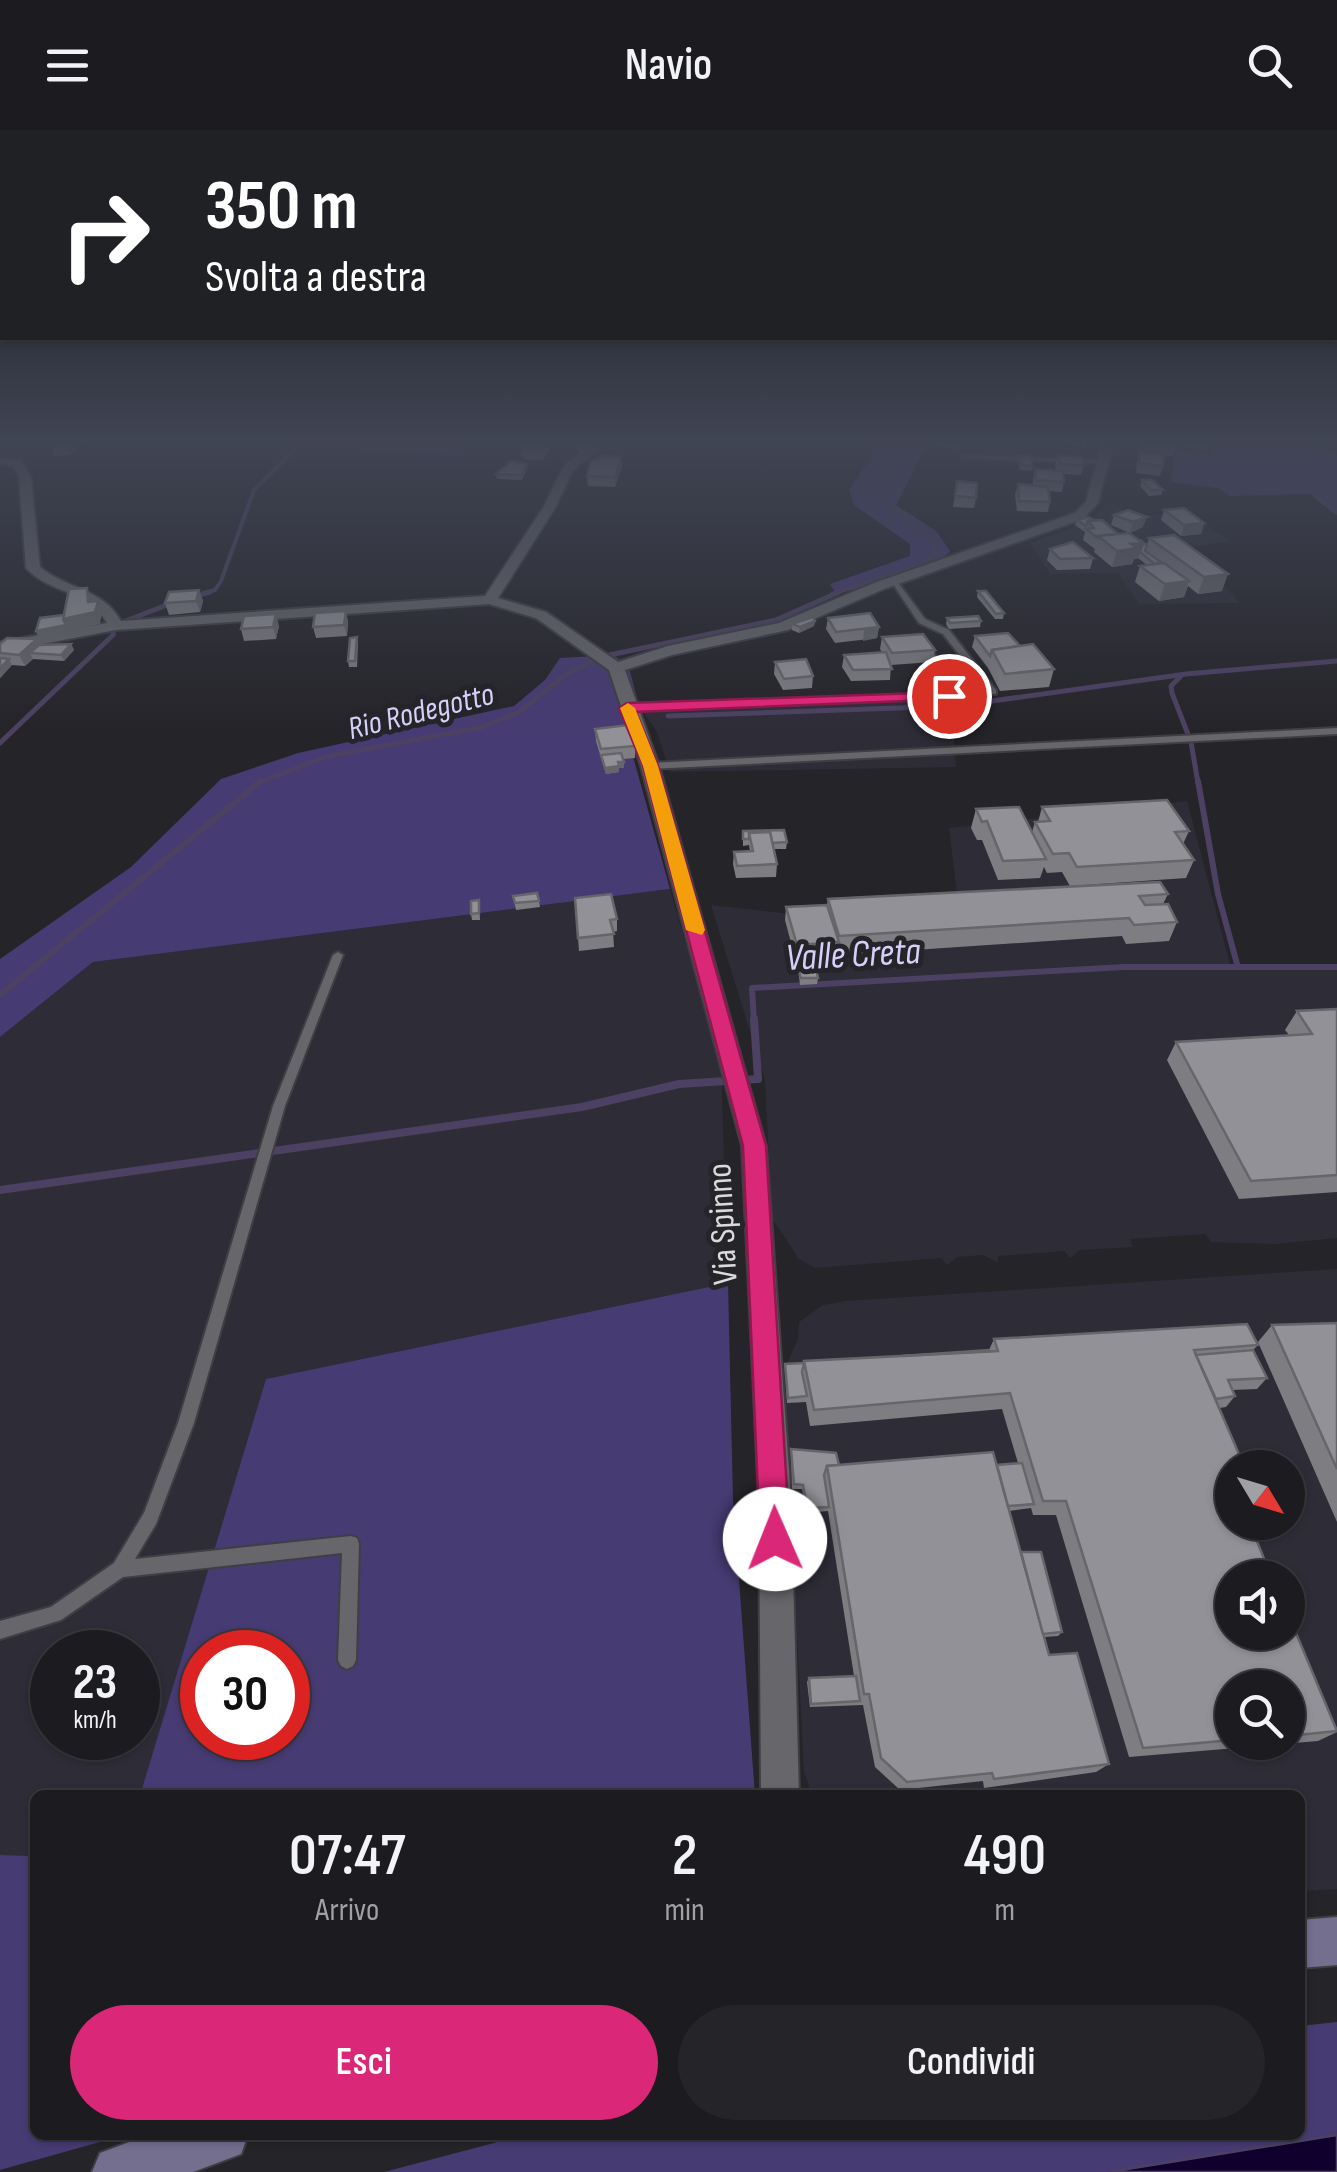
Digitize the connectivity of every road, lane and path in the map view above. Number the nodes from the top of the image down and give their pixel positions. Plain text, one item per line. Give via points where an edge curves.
1 (30, 537) edge
2 (529, 537) edge
3 (1018, 537) edge
4 (894, 581) junction
5 (502, 586) junction
6 (490, 600) junction
7 (512, 603) junction
8 (116, 626) junction
9 (0, 647) edge
10 (926, 647) edge
11 (616, 668) junction
12 (993, 692) dead end
13 (627, 708) junction
14 (1337, 731) edge
15 (650, 766) junction
16 (338, 955) dead end
17 (120, 1569) junction
18 (0, 1630) edge
19 (347, 1660) dead end
20 (780, 1790) edge
21 (1337, 1941) edge
22 (1305, 1944) edge
23 (208, 2140) edge
24 (119, 2172) edge

1 - 8 street via 33,568 99,599
2 - 5 street
3 - 4 street
4 - 11 street via 783,627
4 - 12 lane via 922,620 946,632
5 - 6 street
5 - 7 street
6 - 7 street
6 - 8 street
7 - 11 street via 541,614
8 - 9 street
10 - 13 lane via 951,687 949,696
11 - 13 street, Via Spinno
13 - 15 street, Via Spinno
14 - 15 lane
15 - 20 street, Via Spinno via 754,1146 775,1499
16 - 17 lane via 261,1164 186,1423 150,1518
17 - 18 lane via 55,1614
17 - 19 lane via 351,1544
21 - 22 main road
23 - 24 main road

